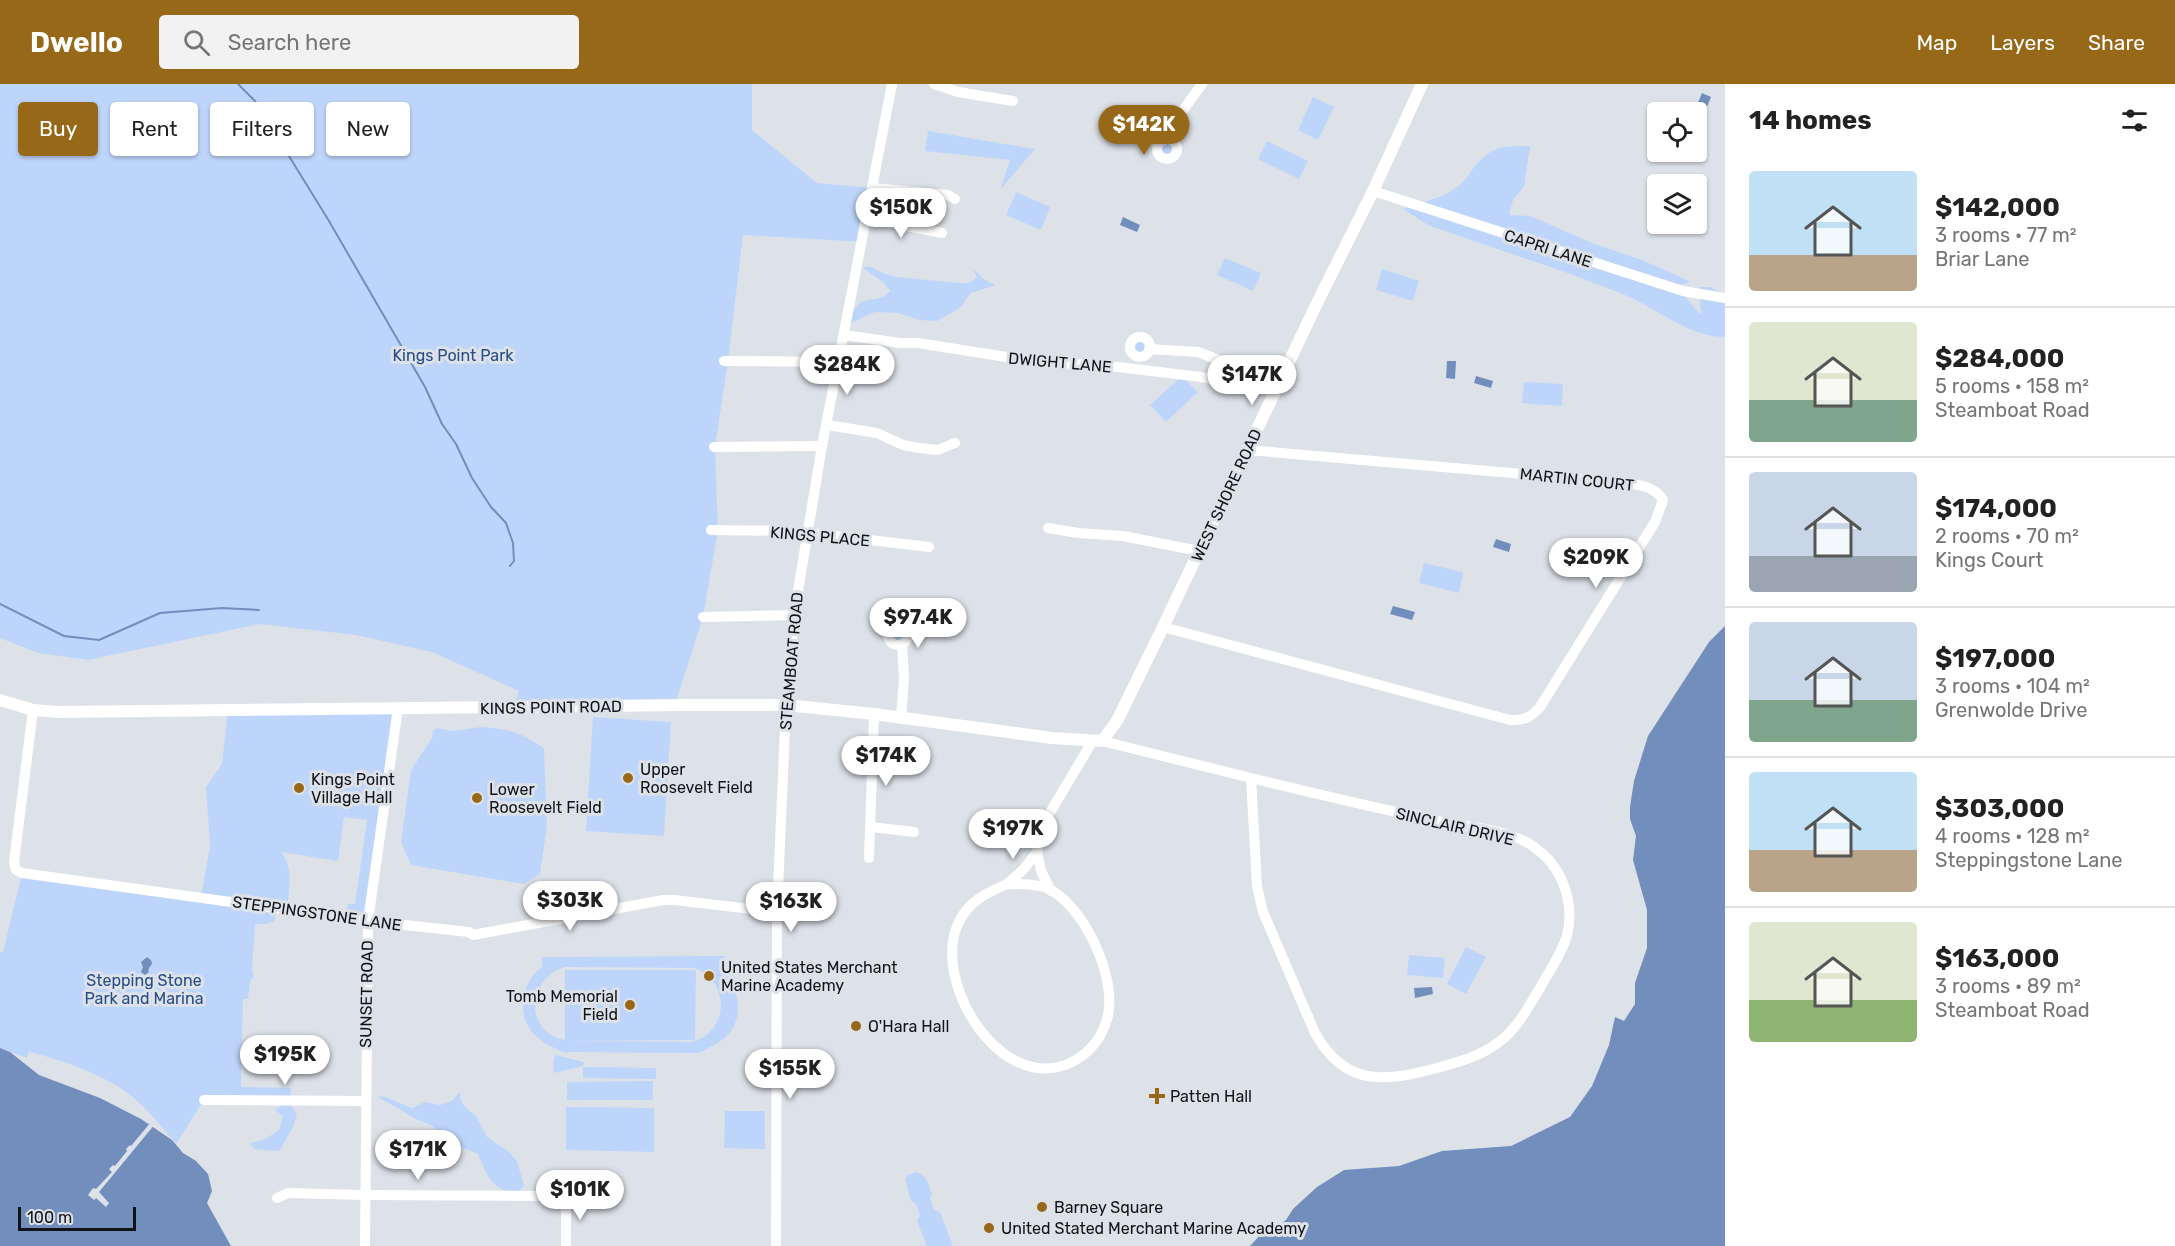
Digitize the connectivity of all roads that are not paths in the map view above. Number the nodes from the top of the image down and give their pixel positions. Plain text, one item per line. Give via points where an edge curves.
1 (892, 84) edge
2 (934, 84) edge
3 (1202, 84) edge
4 (1422, 84) edge
5 (1013, 101) dead end
6 (1164, 140) dead end
7 (873, 188) junction
8 (1373, 191) junction
9 (955, 199) dead end
10 (867, 218) junction
11 (942, 233) dead end
12 (1725, 298) edge
13 (844, 335) junction
14 (1149, 348) dead end
15 (724, 362) dead end
16 (839, 362) junction
17 (1282, 376) junction
18 (1275, 391) junction
19 (827, 425) junction
20 (955, 442) dead end
21 (822, 446) junction
22 (714, 447) dead end
23 (1248, 450) junction
24 (1048, 528) dead end
25 (711, 530) dead end
26 (807, 532) junction
27 (929, 547) dead end
28 (1199, 551) junction
29 (794, 615) junction
30 (703, 617) dead end
31 (1163, 627) junction
32 (902, 644) dead end
33 (0, 700) edge
34 (786, 705) junction
35 (398, 708) junction
36 (33, 710) junction
37 (874, 714) junction
38 (901, 718) junction
39 (1097, 742) junction
40 (1251, 778) junction
41 (871, 827) junction
42 (914, 832) dead end
43 (1037, 852) junction
44 (869, 858) dead end
45 (1007, 884) junction
46 (1052, 892) junction
47 (777, 912) junction
48 (368, 921) junction
49 (204, 1100) dead end
50 (365, 1101) junction
51 (365, 1196) junction
52 (277, 1198) dead end
53 (365, 1246) edge
54 (566, 1246) edge
55 (776, 1246) edge

1 - 7 street, STEAMBOAT ROAD
2 - 5 street
3 - 6 street
4 - 8 main road, WEST SHORE ROAD
7 - 9 street via 948,195
7 - 10 street, STEAMBOAT ROAD
8 - 12 street, CAPRI LANE via 1683,291
8 - 17 main road, WEST SHORE ROAD
10 - 11 street
10 - 13 street, STEAMBOAT ROAD
13 - 16 street, STEAMBOAT ROAD
13 - 18 street, DWIGHT LANE via 1031,361 1201,377
14 - 17 street via 1198,352 1229,364
15 - 16 street
16 - 19 street, STEAMBOAT ROAD
17 - 18 main road, WEST SHORE ROAD
18 - 23 main road, WEST SHORE ROAD
19 - 20 street via 877,433 903,446 938,450
19 - 21 street, STEAMBOAT ROAD
21 - 22 street
21 - 26 street, STEAMBOAT ROAD
23 - 28 main road, WEST SHORE ROAD
23 - 31 street, MARTIN COURT via 1627,483 1650,488 1663,500 1655,522 1540,707 1531,717 1520,721
24 - 28 street via 1123,536
25 - 26 street, KINGS PLACE
26 - 27 street, KINGS PLACE
26 - 29 street, STEAMBOAT ROAD
28 - 31 main road, WEST SHORE ROAD
29 - 30 street
29 - 34 street, STEAMBOAT ROAD
31 - 39 main road, WEST SHORE ROAD via 1117,722
32 - 38 street
33 - 36 main road, KINGS POINT ROAD
34 - 35 main road, KINGS POINT ROAD
34 - 37 main road, KINGS POINT ROAD
34 - 47 street, STEAMBOAT ROAD
35 - 36 main road, KINGS POINT ROAD
35 - 48 street, SUNSET ROAD
36 - 48 street, STEPPINGSTONE LANE via 14,862 18,872
37 - 38 main road, KINGS POINT ROAD
37 - 41 street
38 - 39 main road, KINGS POINT ROAD
39 - 40 street, SINCLAIR DRIVE
39 - 43 street via 1048,816
40 - 40 street, SINCLAIR DRIVE via 1263,912 1315,1033 1335,1060 1349,1070 1376,1078 1407,1076 1468,1059 1491,1048 1511,1031 1522,1018 1567,934 1566,891 1549,860 1533,846 1502,833
41 - 42 street
41 - 44 street
43 - 45 street
43 - 46 street
45 - 46 street via 1043,887
45 - 46 street via 982,896 960,918 953,938 954,965 966,1006 981,1032 1004,1054 1030,1067 1061,1066 1079,1058 1097,1040 1110,1009 1106,976 1092,940 1069,907
47 - 48 street, STEPPINGSTONE LANE via 663,900 473,935
47 - 55 street, STEAMBOAT ROAD
48 - 50 street, SUNSET ROAD
49 - 50 street
50 - 51 street, SUNSET ROAD
51 - 52 street via 288,1193
51 - 53 street, SUNSET ROAD
51 - 54 street via 566,1196

